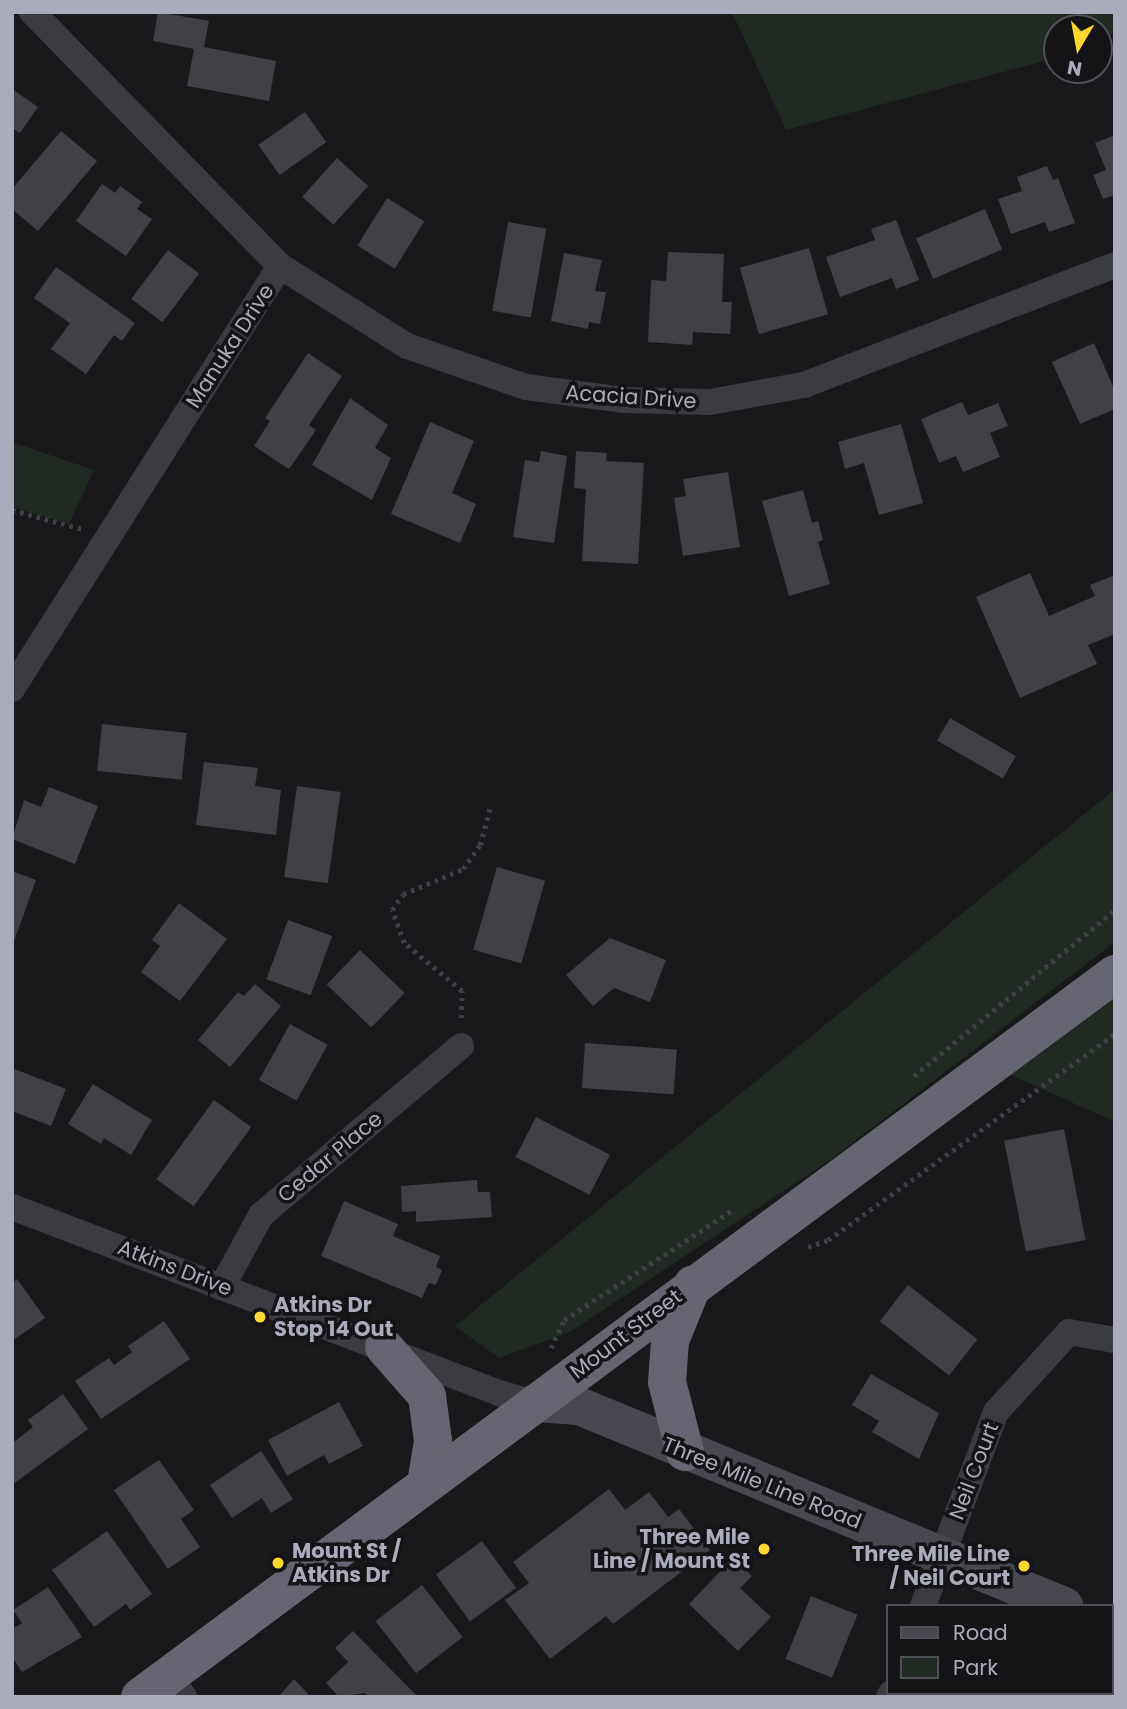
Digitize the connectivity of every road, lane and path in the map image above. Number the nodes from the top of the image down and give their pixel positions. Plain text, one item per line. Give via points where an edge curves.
1 (32, 12) edge
2 (1115, 265) edge
3 (280, 266) junction
4 (12, 510) edge
5 (107, 535) junction
6 (12, 689) edge
7 (491, 804) dead end
8 (1115, 910) edge
9 (1115, 974) edge
10 (1115, 1034) edge
11 (461, 1045) joint
12 (908, 1082) dead end
13 (742, 1204) dead end
14 (12, 1207) edge
15 (804, 1248) dead end
16 (693, 1284) junction
17 (222, 1287) junction
18 (1115, 1340) edge
19 (384, 1347) junction
20 (549, 1353) dead end
21 (535, 1403) junction
22 (685, 1452) junction
23 (426, 1484) junction
24 (941, 1558) junction
25 (924, 1604) edge
26 (1059, 1604) edge
27 (165, 1690) edge

1 - 3 street, Manuka Drive
2 - 3 street, Acacia Drive via 804,386 710,402 625,401 526,387 407,346
3 - 5 street, Manuka Drive
4 - 5 path
5 - 6 street, Manuka Drive
7 - 11 path via 480,845 463,869 403,894 392,910 404,943 462,991
8 - 12 path
9 - 16 highway, Mount Street
10 - 15 path via 828,1240
11 - 17 street, Cedar Place via 261,1215
13 - 20 path via 564,1320
14 - 17 street, Atkins Drive
16 - 21 highway, Mount Street
16 - 22 highway via 670,1341 667,1382
17 - 19 street, Atkins Drive
18 - 24 street, Neil Court via 1069,1332 996,1412
19 - 21 street, Atkins Drive
19 - 23 highway via 427,1396 433,1441
21 - 22 street, Three Mile Line Road via 579,1406
21 - 23 highway, Mount Street
22 - 24 street, Three Mile Line Road
23 - 27 highway, Mount Street
24 - 25 street
24 - 26 street, Three Mile Line Road

